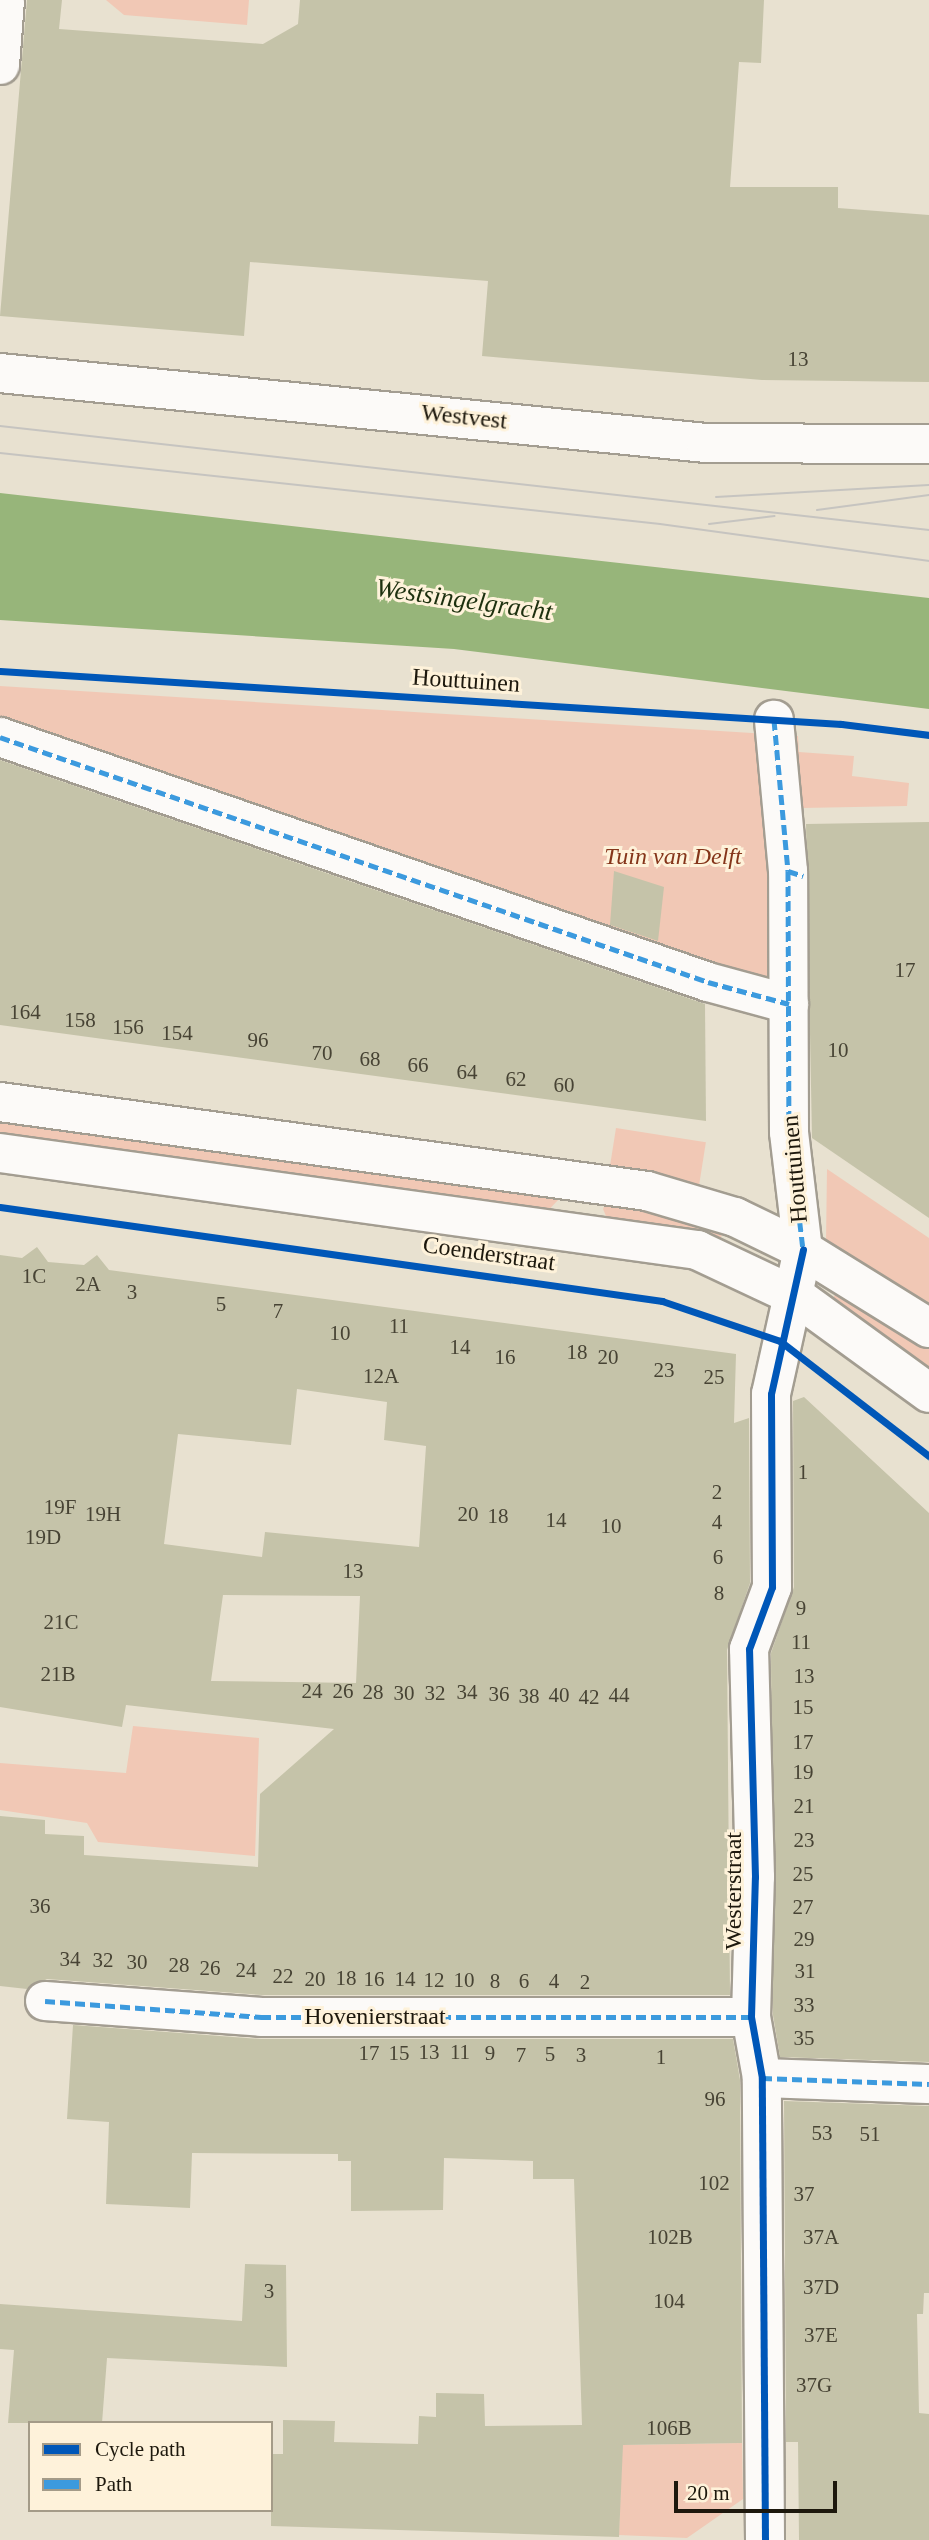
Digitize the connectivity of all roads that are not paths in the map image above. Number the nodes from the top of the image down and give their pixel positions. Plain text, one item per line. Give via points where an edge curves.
1 (5, 0) edge
2 (0, 65) edge
3 (0, 373) edge
4 (929, 444) edge
5 (774, 720) dead end
6 (0, 737) edge
7 (789, 1004) junction
8 (0, 1102) edge
9 (0, 1153) edge
10 (803, 1250) junction
11 (797, 1297) junction
12 (929, 1328) edge
13 (929, 1393) edge
14 (45, 2001) dead end
15 (751, 2017) junction
16 (762, 2078) junction
17 (929, 2084) edge
18 (765, 2540) edge

1 - 2 street
3 - 4 street, Westvest via 706,443
5 - 7 street, Houttuinen via 796,873
6 - 7 street via 708,982
7 - 10 street, Houttuinen via 789,1132
8 - 10 street via 621,1185 735,1217
9 - 11 street, Coenderstraat via 682,1246 739,1265
10 - 11 street, Westerstraat
10 - 12 street
11 - 13 street, Coenderstraat
11 - 15 street, Westerstraat via 780,1340 771,1394 772,1587 749,1650
14 - 15 street, Hovenierstraat via 261,2017
15 - 16 street, Westerstraat
16 - 17 street
16 - 18 street, Westerstraat

